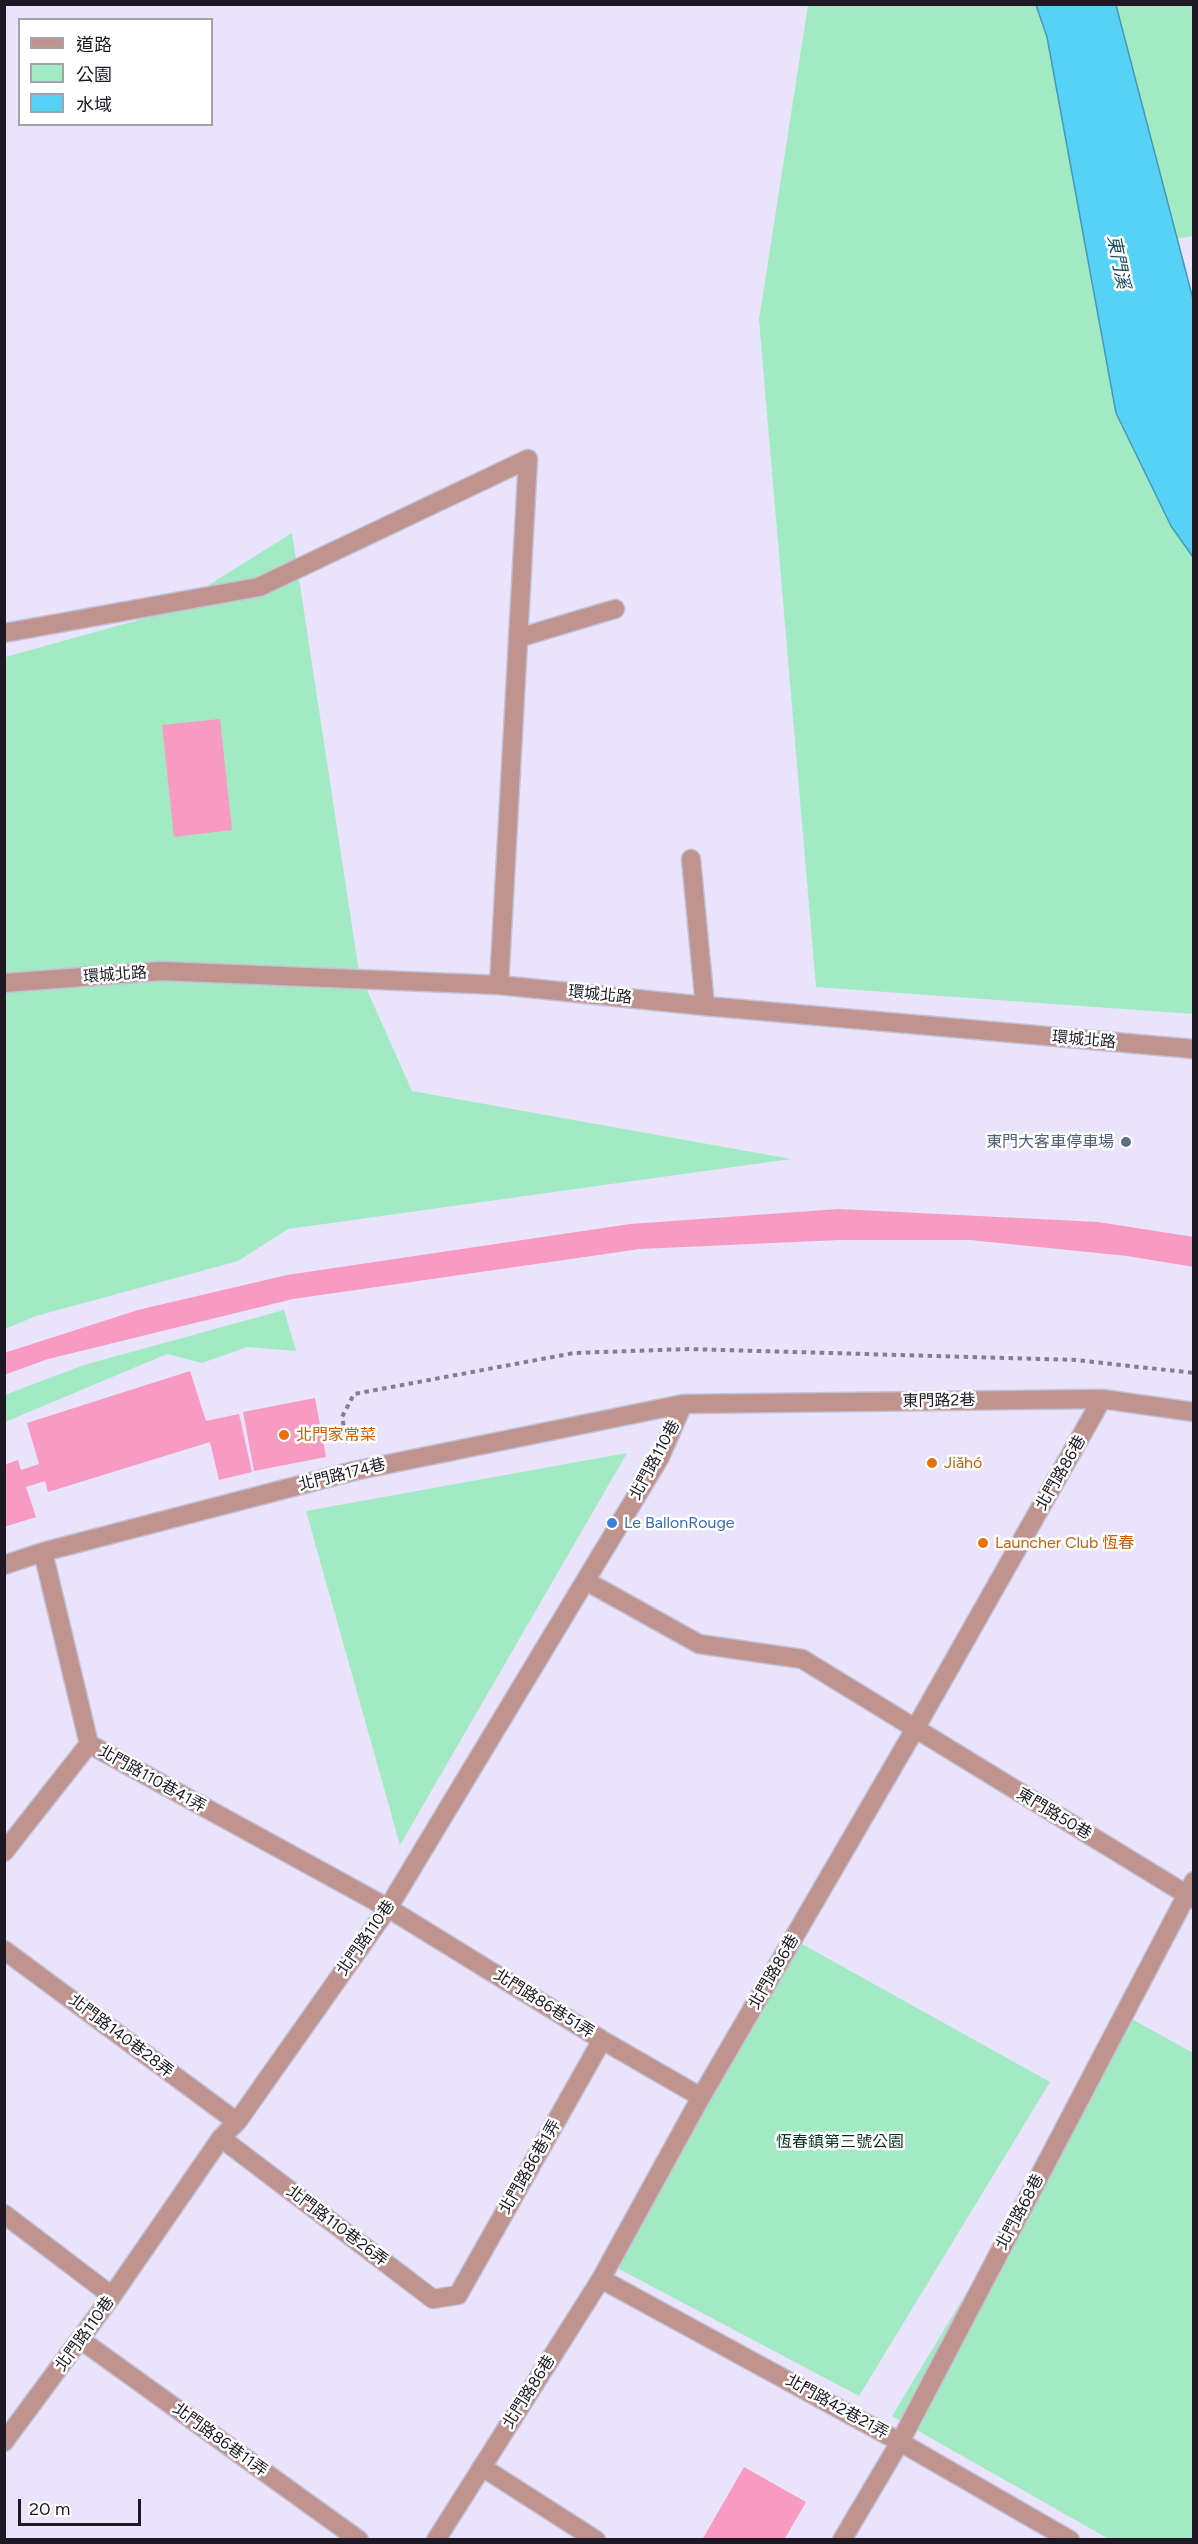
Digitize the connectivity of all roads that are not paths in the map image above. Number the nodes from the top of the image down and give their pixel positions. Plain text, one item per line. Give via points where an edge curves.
1 (615, 609) dead end
2 (4, 633) edge
3 (518, 638) junction
4 (691, 859) dead end
5 (4, 983) edge
6 (499, 985) junction
7 (705, 1006) junction
8 (1194, 1049) edge
9 (1102, 1399) junction
10 (683, 1404) junction
11 (1194, 1412) edge
12 (43, 1552) junction
13 (4, 1564) edge
14 (586, 1581) junction
15 (915, 1729) junction
16 (89, 1744) junction
17 (4, 1852) edge
18 (1191, 1891) edge
19 (388, 1908) junction
20 (4, 1950) edge
21 (602, 2040) junction
22 (701, 2097) junction
23 (237, 2122) junction
24 (221, 2138) junction
25 (4, 2214) edge
26 (601, 2278) junction
27 (458, 2295) joint
28 (112, 2296) junction
29 (81, 2340) junction
30 (4, 2442) edge
31 (900, 2442) junction
32 (482, 2467) junction
33 (359, 2540) edge
34 (436, 2540) edge
35 (596, 2540) edge
36 (842, 2540) edge
37 (1070, 2540) edge

1 - 3 street
2 - 3 street via 259,586 528,459
3 - 6 street
4 - 7 street
5 - 6 street, 環城北路 via 161,971
6 - 7 street, 環城北路
7 - 8 street, 環城北路
9 - 10 street, 東門路2巷
9 - 11 street, 東門路2巷
9 - 15 street, 北門路86巷
10 - 12 street, 北門路174巷 via 354,1471
10 - 14 street, 北門路110巷 via 660,1457
12 - 13 street, 北門路174巷
12 - 16 street, 北門路110巷41弄
14 - 15 street, 東門路50巷 via 699,1644 802,1659
14 - 19 street, 北門路110巷
15 - 18 street, 東門路50巷
15 - 22 street, 北門路86巷
16 - 17 street
16 - 19 street, 北門路110巷41弄
18 - 31 street, 北門路68巷
19 - 21 street, 北門路86巷51弄
19 - 23 street, 北門路110巷
20 - 23 street, 北門路140巷28弄
21 - 22 street, 北門路86巷51弄
21 - 27 street, 北門路86巷1弄
22 - 26 street, 北門路86巷
23 - 24 street, 北門路110巷
24 - 27 street, 北門路110巷26弄 via 433,2299
24 - 28 street, 北門路110巷
25 - 28 street
26 - 31 street, 北門路42巷21弄
26 - 32 street, 北門路86巷
28 - 29 street, 北門路110巷
29 - 30 street, 北門路110巷
29 - 33 street, 北門路86巷11弄
31 - 36 street, 北門路68巷
31 - 37 street, 北門路42巷21弄
32 - 34 street, 北門路86巷
32 - 35 street

